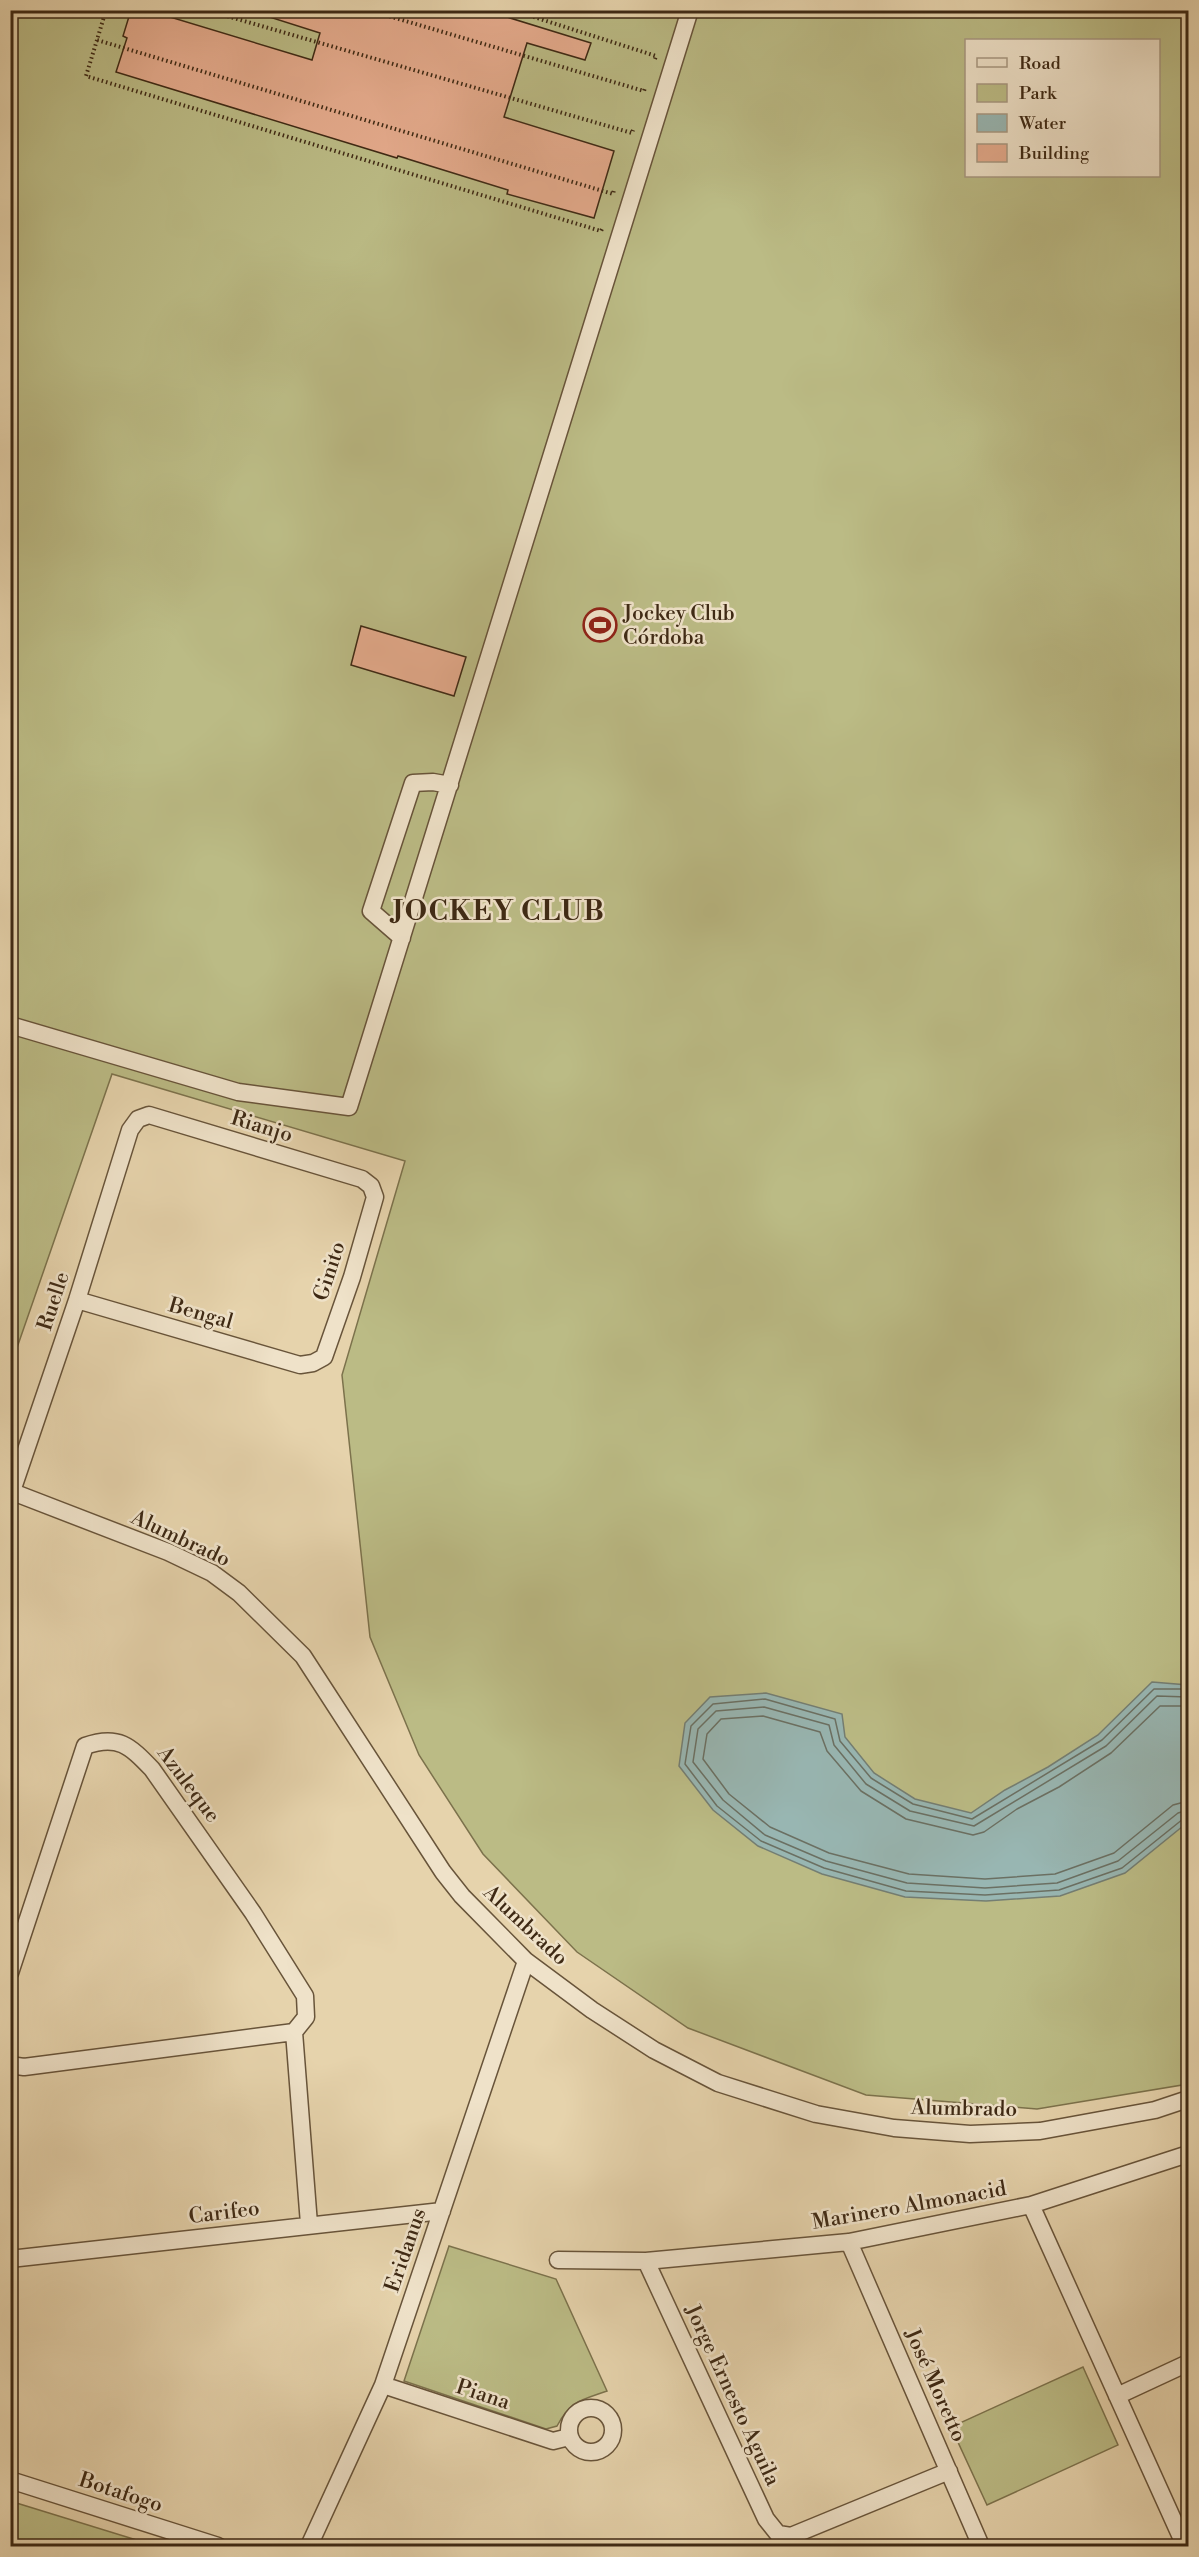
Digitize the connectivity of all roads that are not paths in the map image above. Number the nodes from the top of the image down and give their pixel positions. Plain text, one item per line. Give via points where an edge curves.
1 (690, 10) edge
2 (450, 784) junction
3 (402, 938) junction
4 (10, 1025) edge
5 (138, 1119) joint
6 (372, 1186) joint
7 (77, 1300) junction
8 (313, 1363) joint
9 (12, 1493) edge
10 (526, 1961) junction
11 (10, 1973) edge
12 (294, 2032) junction
13 (10, 2065) edge
14 (1188, 2099) edge
15 (1188, 2154) edge
16 (1031, 2205) junction
17 (442, 2211) junction
18 (309, 2224) junction
19 (849, 2242) junction
20 (10, 2259) edge
21 (558, 2260) dead end
22 (646, 2261) junction
23 (1188, 2363) edge
24 (383, 2385) junction
25 (1117, 2396) junction
26 (569, 2437) dead end
27 (949, 2471) junction
28 (10, 2480) edge
29 (218, 2547) edge
30 (309, 2547) edge
31 (981, 2547) edge
32 (1185, 2547) edge

1 - 2 street
2 - 3 street
2 - 3 street via 413,783 371,911
3 - 4 street via 349,1107 238,1092
5 - 6 street, Rianjo via 149,1115 362,1179
5 - 7 street, Ruelle via 130,1130
6 - 8 street, Ginito via 375,1197 352,1277 324,1357
7 - 8 street, Bengal via 300,1365
7 - 9 street, Ruelle
9 - 10 street, Alumbrado via 168,1552 212,1573 239,1593 303,1656 443,1872
10 - 14 street, Alumbrado via 654,2050 718,2083 816,2114 894,2128 970,2134 1040,2131 1155,2110
10 - 17 street, Eridanus
11 - 12 street, Azuleque via 85,1746 101,1740 119,1741 136,1752 165,1786 305,1996 306,2017
12 - 13 street via 24,2067
12 - 18 street, Azuleque
15 - 16 street, Marinero Almonacid
16 - 19 street, Marinero Almonacid
16 - 25 street
17 - 18 street, Carifeo
17 - 24 street, Eridanus
18 - 20 street, Carifeo
19 - 22 street, Marinero Almonacid
19 - 27 street, José Moretto
21 - 22 street, Marinero Almonacid
22 - 27 street, Jorge Ernesto Aguila via 766,2519 778,2534 791,2536
23 - 25 street
24 - 26 street, Piana via 552,2441
24 - 30 street, Eridanus
25 - 32 street
27 - 31 street, José Moretto
28 - 29 street, Botafogo

